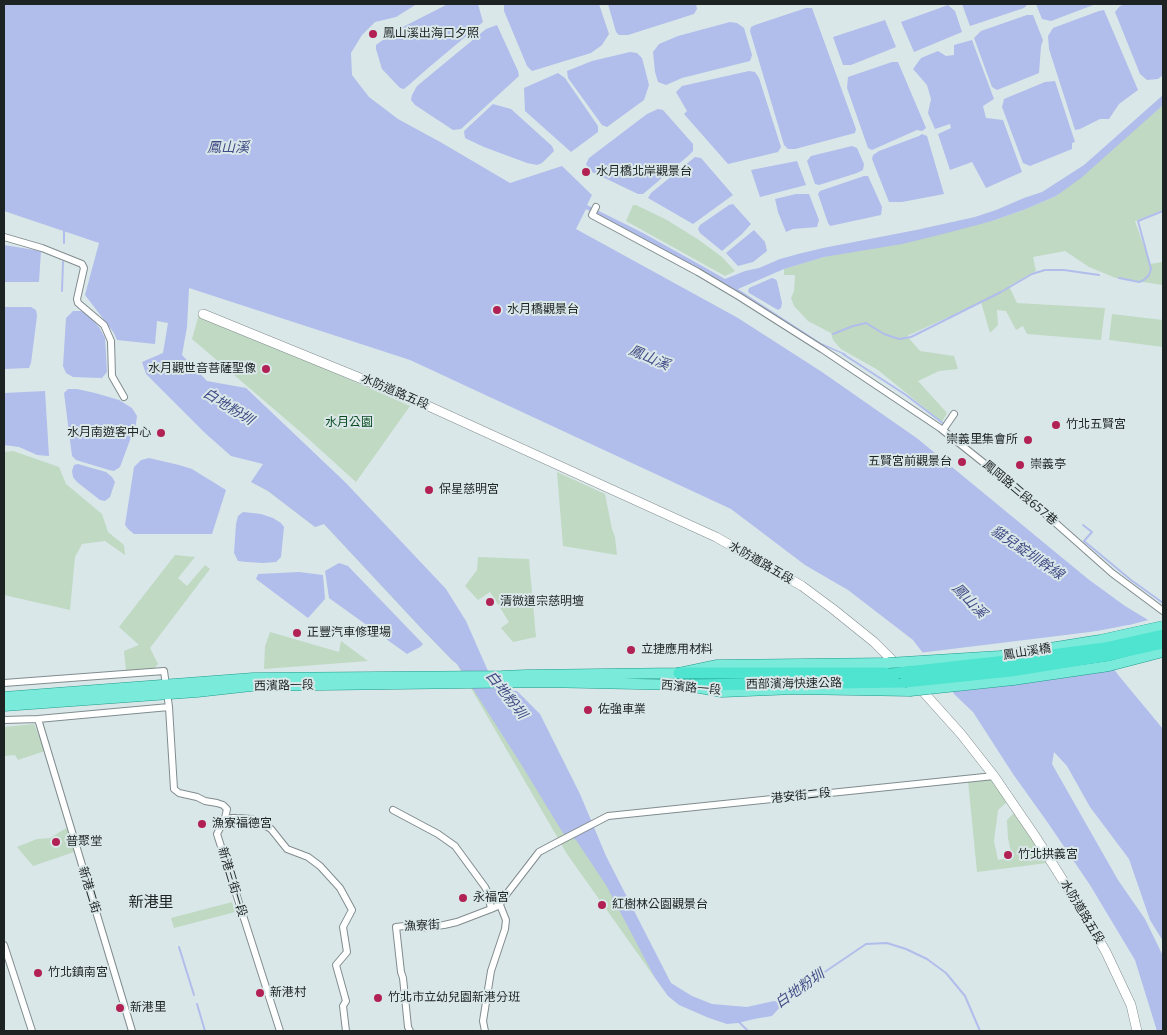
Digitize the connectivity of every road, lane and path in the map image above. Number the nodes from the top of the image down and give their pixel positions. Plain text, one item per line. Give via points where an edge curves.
1 (596, 207) dead end
2 (4, 237) edge
3 (203, 314) dead end
4 (124, 397) dead end
5 (954, 414) dead end
6 (943, 430) junction
7 (1163, 611) edge
8 (1163, 626) edge
9 (1163, 635) edge
10 (1163, 643) edge
11 (1163, 652) edge
12 (888, 663) joint
13 (678, 673) junction
14 (503, 680) junction
15 (904, 682) junction
16 (4, 683) edge
17 (683, 685) joint
18 (166, 690) junction
19 (4, 697) edge
20 (4, 706) edge
21 (169, 708) junction
22 (38, 719) junction
23 (4, 720) edge
24 (994, 776) junction
25 (393, 810) dead end
26 (224, 818) junction
27 (500, 905) junction
28 (491, 909) junction
29 (4, 945) edge
30 (32, 1031) edge
31 (132, 1031) edge
32 (280, 1031) edge
33 (346, 1031) edge
34 (410, 1031) edge
35 (485, 1031) edge
36 (1137, 1031) edge

1 - 6 street, 鳳岡路三段657巷 via 592,215 701,274 822,349
2 - 4 street via 82,264 84,268 77,300 104,325 111,341 112,376
3 - 24 street, 水防道路五段 via 426,405 592,480 716,537 802,586 874,642 929,698
5 - 6 street
6 - 7 street, 鳳岡路三段657巷 via 1024,495 1112,573
8 - 12 main road, 鳳山溪橋, bridge via 1000,656
9 - 15 highway, 鳳山溪橋, bridge
10 - 15 highway, 鳳山溪橋, bridge via 1110,656 1012,671
11 - 15 main road, 鳳山溪橋, bridge via 1100,667 1013,680
12 - 13 main road, 西濱路一段 via 717,666
13 - 14 main road, 西濱路一段 via 526,674
13 - 15 highway, 西部濱海快速公路
14 - 17 main road, 西濱路一段
14 - 18 main road, 西濱路一段 via 462,684
14 - 18 main road, 西濱路一段 via 449,676 253,678
15 - 17 highway, 西部濱海快速公路
16 - 18 street via 164,671
18 - 19 main road, 西濱路一段 via 99,689
18 - 20 main road, 西濱路一段
18 - 21 street
21 - 22 street
21 - 26 street via 174,789 222,806 227,809
22 - 23 street
22 - 31 street, 新港二街
24 - 27 street, 港安街二段 via 608,816 540,852
24 - 36 street, 水防道路五段 via 1106,952 1131,1005
25 - 28 street via 455,846 485,887
26 - 32 street, 新港三街一段 via 217,834
26 - 33 street via 244,818 261,823 287,848 320,866 340,888 352,910 343,927 347,952 336,966 346,1001 343,1006
27 - 28 street, 漁寮街
27 - 35 street via 506,920 505,930 491,971 483,1021
28 - 34 street, 漁寮街 via 444,925 396,928
29 - 30 street

